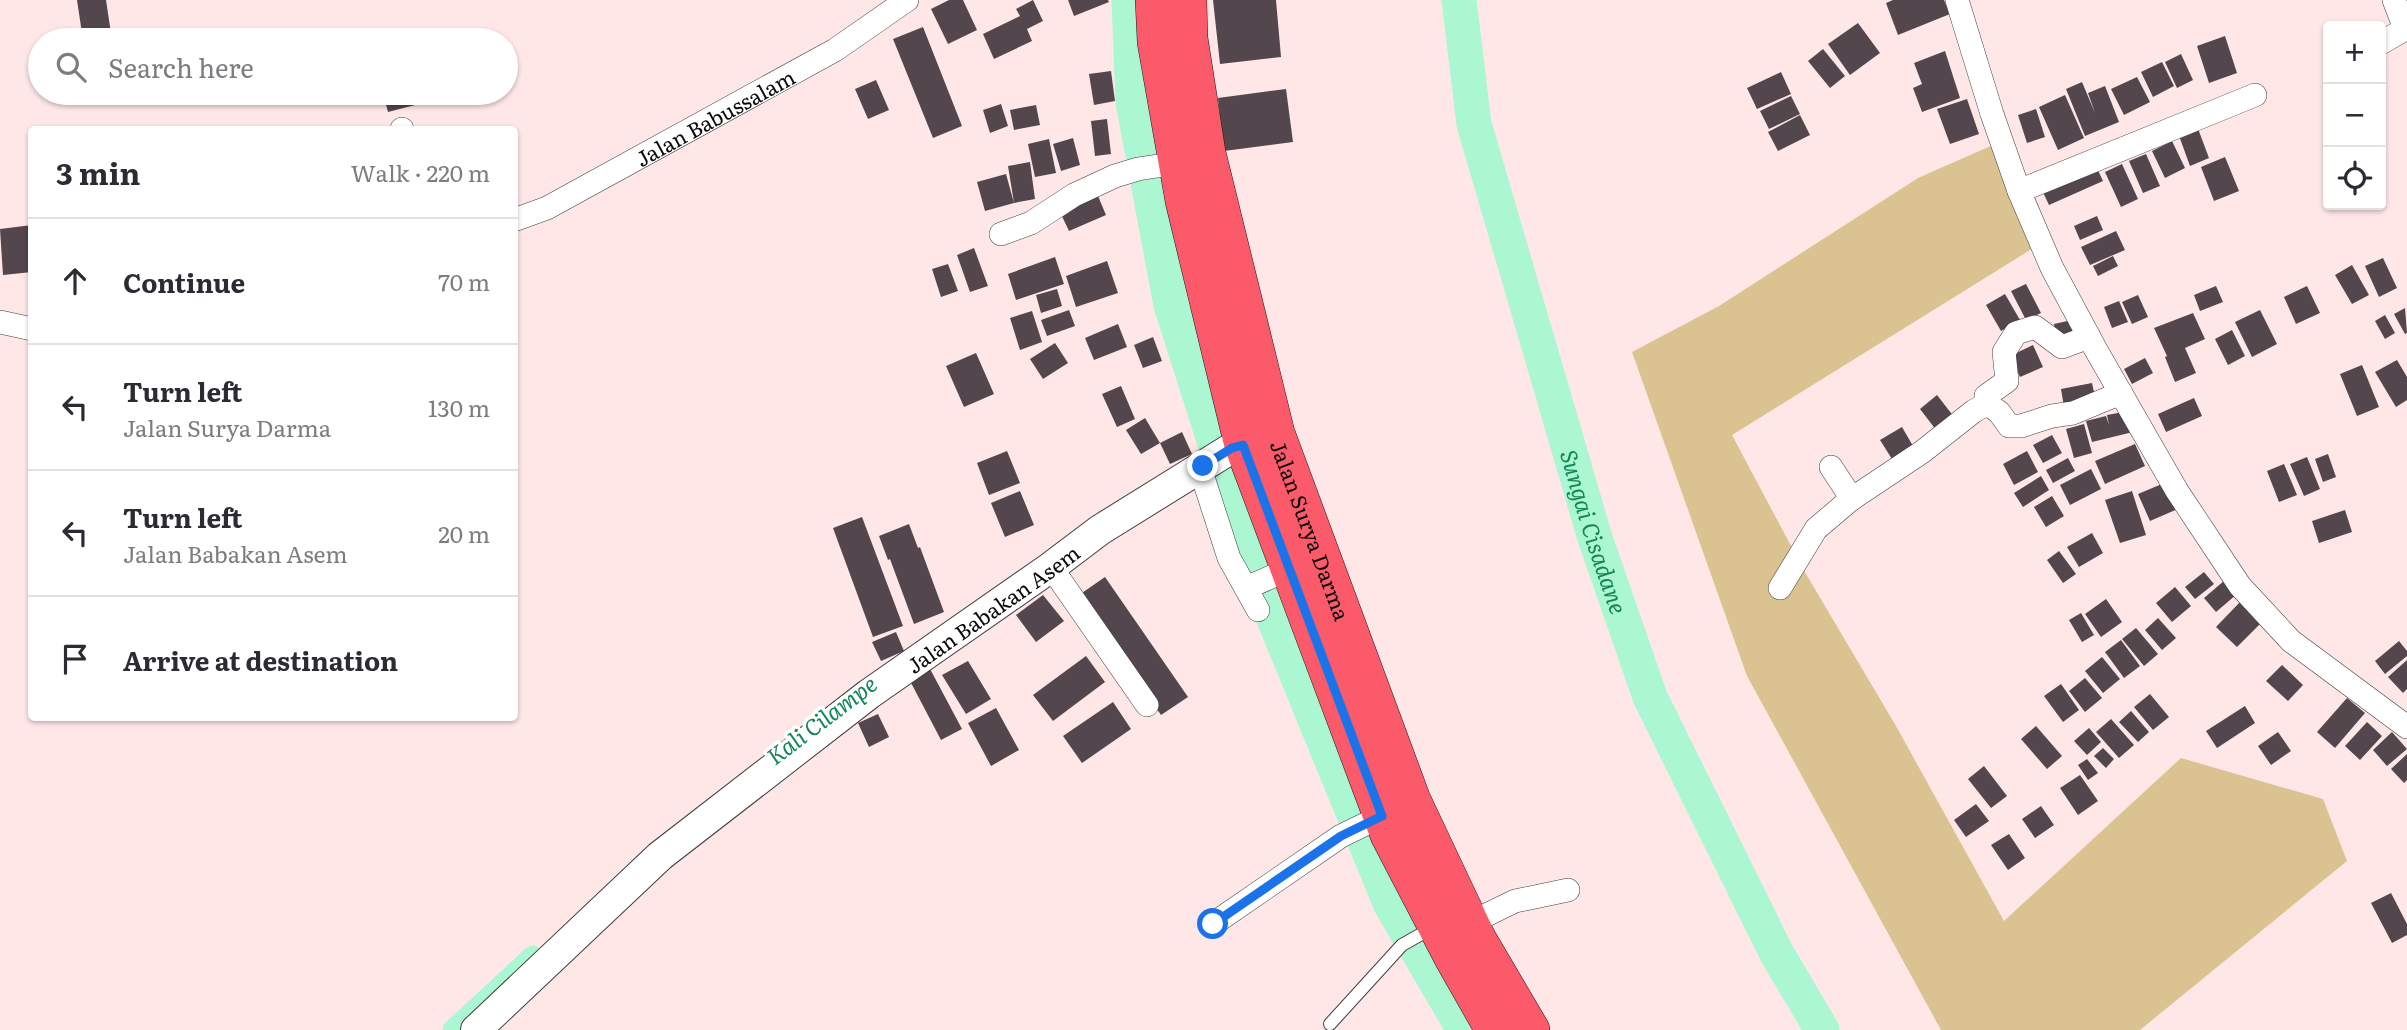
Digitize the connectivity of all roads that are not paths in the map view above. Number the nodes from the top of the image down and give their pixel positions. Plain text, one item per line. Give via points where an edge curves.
1 (907, 0) edge
2 (1154, 0) edge
3 (1188, 0) edge
4 (1956, 0) edge
5 (2394, 0) edge
6 (2406, 29) edge
7 (2386, 40) edge
8 (2255, 95) dead end
9 (1173, 164) junction
10 (2019, 191) junction
11 (518, 219) edge
12 (1001, 234) dead end
13 (0, 322) edge
14 (28, 328) edge
15 (2089, 337) junction
16 (2121, 393) junction
17 (1987, 404) junction
18 (1250, 442) junction
19 (1201, 467) junction
20 (1831, 467) dead end
21 (1852, 499) junction
22 (1051, 567) junction
23 (1283, 571) junction
24 (1249, 586) junction
25 (1780, 588) dead end
26 (1258, 610) dead end
27 (1147, 705) dead end
28 (2407, 727) edge
29 (1378, 818) junction
30 (1568, 890) dead end
31 (1213, 924) dead end
32 (1435, 930) junction
33 (1330, 1024) dead end
34 (476, 1030) edge
35 (1494, 1030) edge
36 (1531, 1030) edge

1 - 11 street, Jalan Babussalam via 823,56 547,208
2 - 9 main road, Jalan Surya Darma
3 - 18 main road, Jalan Surya Darma via 1189,38
4 - 10 street
5 - 6 street
6 - 7 street
8 - 10 street
9 - 12 street via 1138,169 1090,187 1042,217
9 - 18 main road, Jalan Surya Darma
10 - 15 street via 2052,268
13 - 14 street
15 - 16 street
15 - 17 street via 2062,347 2035,327 2016,333 2004,352 2007,381 1986,396
16 - 17 street via 2081,410 2021,426 2009,426
16 - 28 street via 2177,491 2241,586 2291,641
17 - 21 street
18 - 19 street, Jalan Babakan Asem
18 - 23 main road, Jalan Surya Darma
18 - 32 main road, Jalan Surya Darma via 1412,800
19 - 22 street, Jalan Babakan Asem via 1100,530
19 - 24 street via 1229,558
20 - 21 street
21 - 25 street via 1816,529
22 - 27 street
22 - 34 street, Jalan Babakan Asem via 869,694 660,856
23 - 24 street
23 - 29 main road, Jalan Surya Darma
24 - 26 street
29 - 31 street via 1341,836
29 - 32 main road, Jalan Surya Darma
30 - 32 street via 1515,901
32 - 33 lane
32 - 35 main road, Jalan Surya Darma
32 - 36 main road, Jalan Surya Darma

